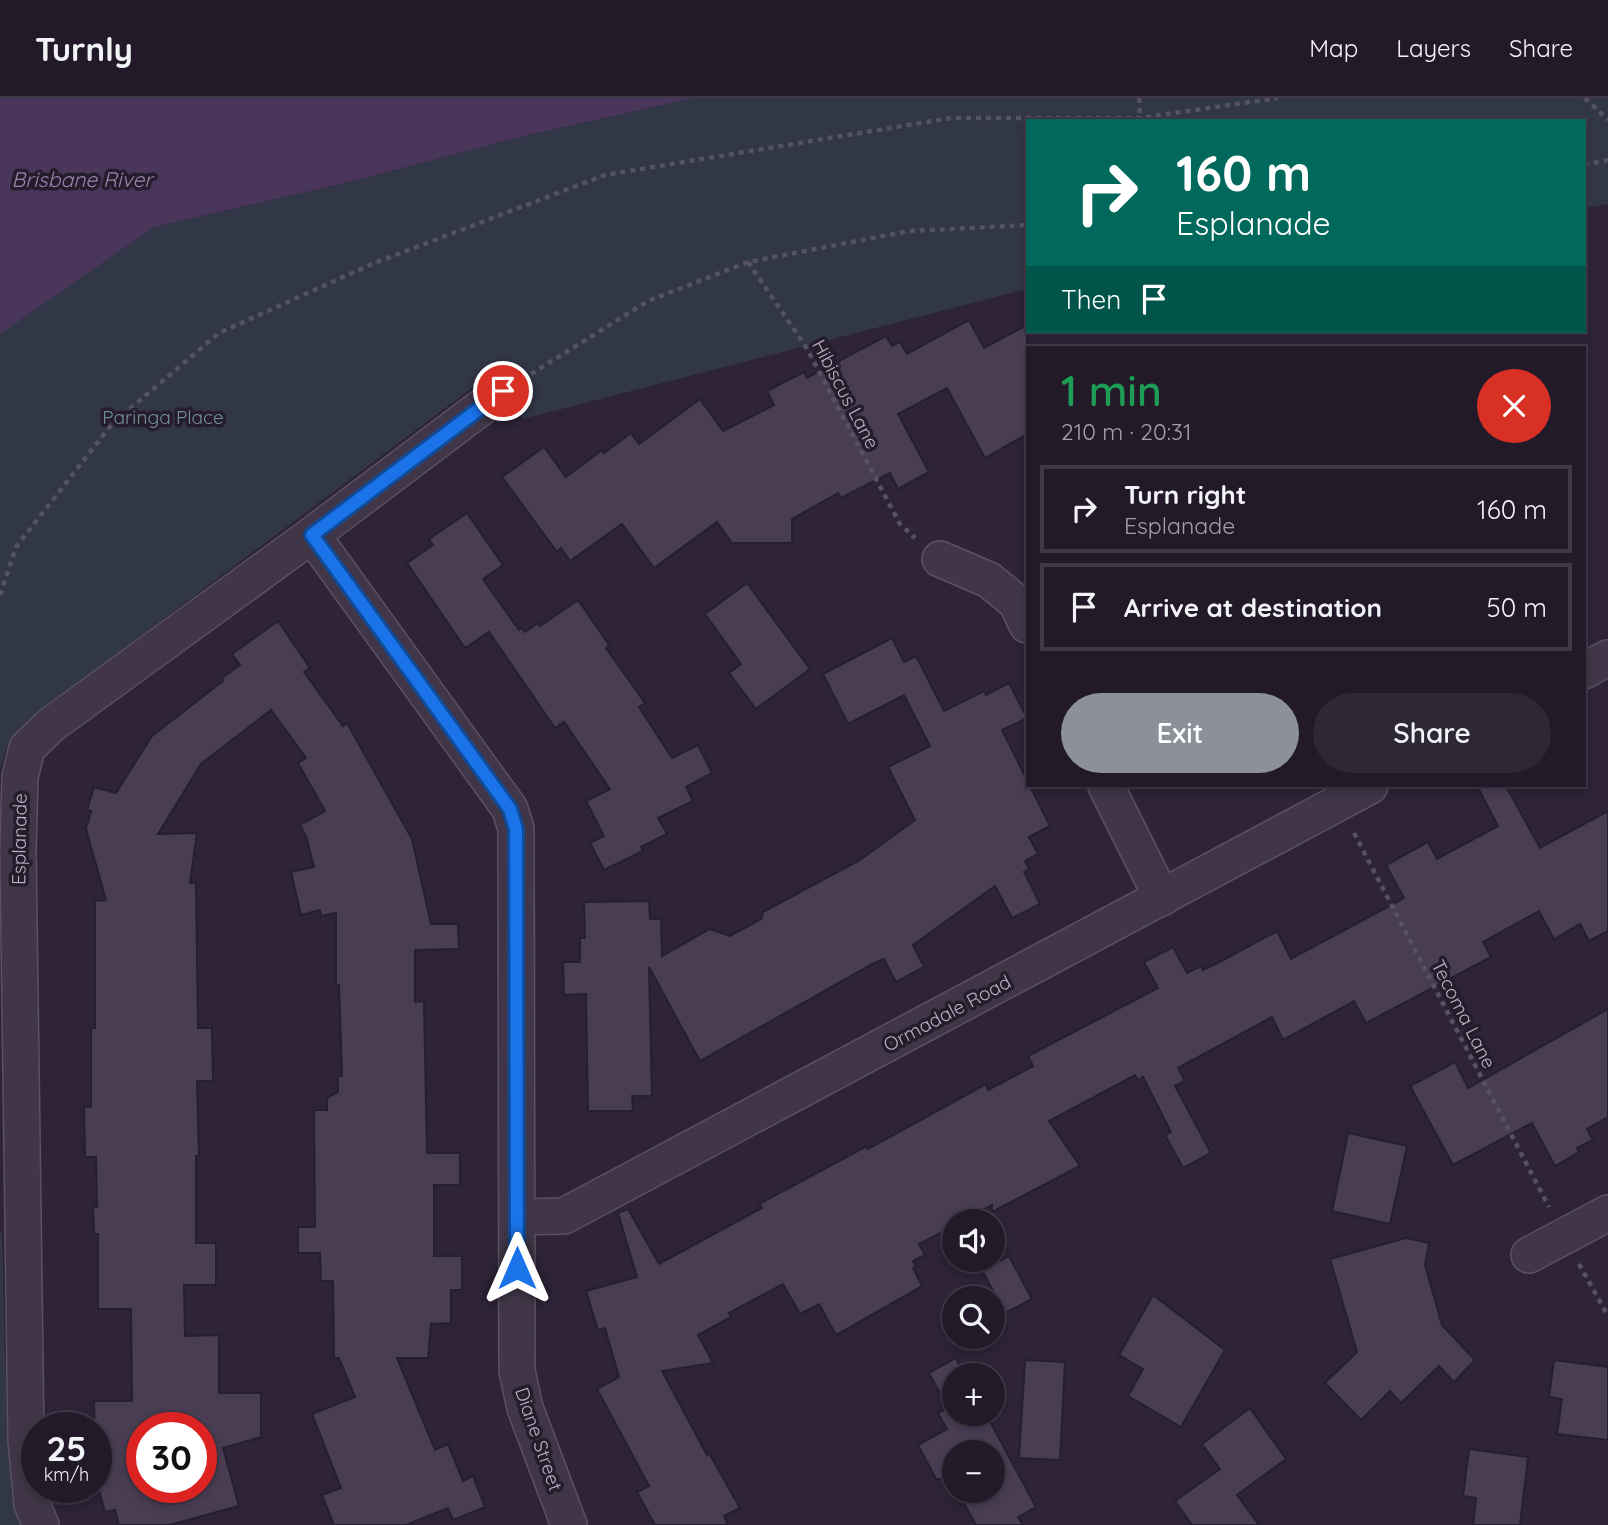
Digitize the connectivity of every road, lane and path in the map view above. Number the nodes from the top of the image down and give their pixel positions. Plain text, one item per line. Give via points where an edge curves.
1 (1139, 98) edge
2 (1278, 98) edge
3 (1586, 98) edge
4 (1142, 119) edge
5 (1608, 120) edge
6 (1608, 160) edge
7 (1586, 165) edge
8 (1026, 225) edge
9 (747, 262) junction
10 (503, 391) joint
11 (312, 535) junction
12 (929, 549) joint
13 (0, 595) edge
14 (1026, 623) edge
15 (1608, 659) edge
16 (1586, 670) edge
17 (1106, 787) edge
18 (1368, 787) edge
19 (1353, 830) dead end
20 (1162, 898) junction
21 (1550, 1210) dead end
22 (1608, 1213) edge
23 (517, 1217) junction
24 (1528, 1255) dead end
25 (1575, 1256) dead end
26 (1608, 1315) edge
27 (41, 1525) edge
28 (569, 1525) edge

1 - 4 path
2 - 4 path
3 - 5 path
4 - 13 path via 951,118 605,175 372,264 219,333 112,424 16,547
6 - 7 path
8 - 9 path via 909,231
9 - 10 path via 648,301
9 - 12 path, Hibiscus Lane via 806,347 900,524
10 - 11 street, Esplanade
11 - 23 street, Diane Street via 510,809 516,829
11 - 27 street, Esplanade via 51,725 27,748 20,777 18,850 26,1440 32,1504
12 - 14 street via 989,580 1016,602
15 - 16 street
17 - 20 street
18 - 20 street, Ormadale Road
19 - 21 path, Tecoma Lane
20 - 23 street, Ormadale Road via 564,1216
22 - 24 street
23 - 28 street, Diane Street via 517,1371 525,1408
25 - 26 path

